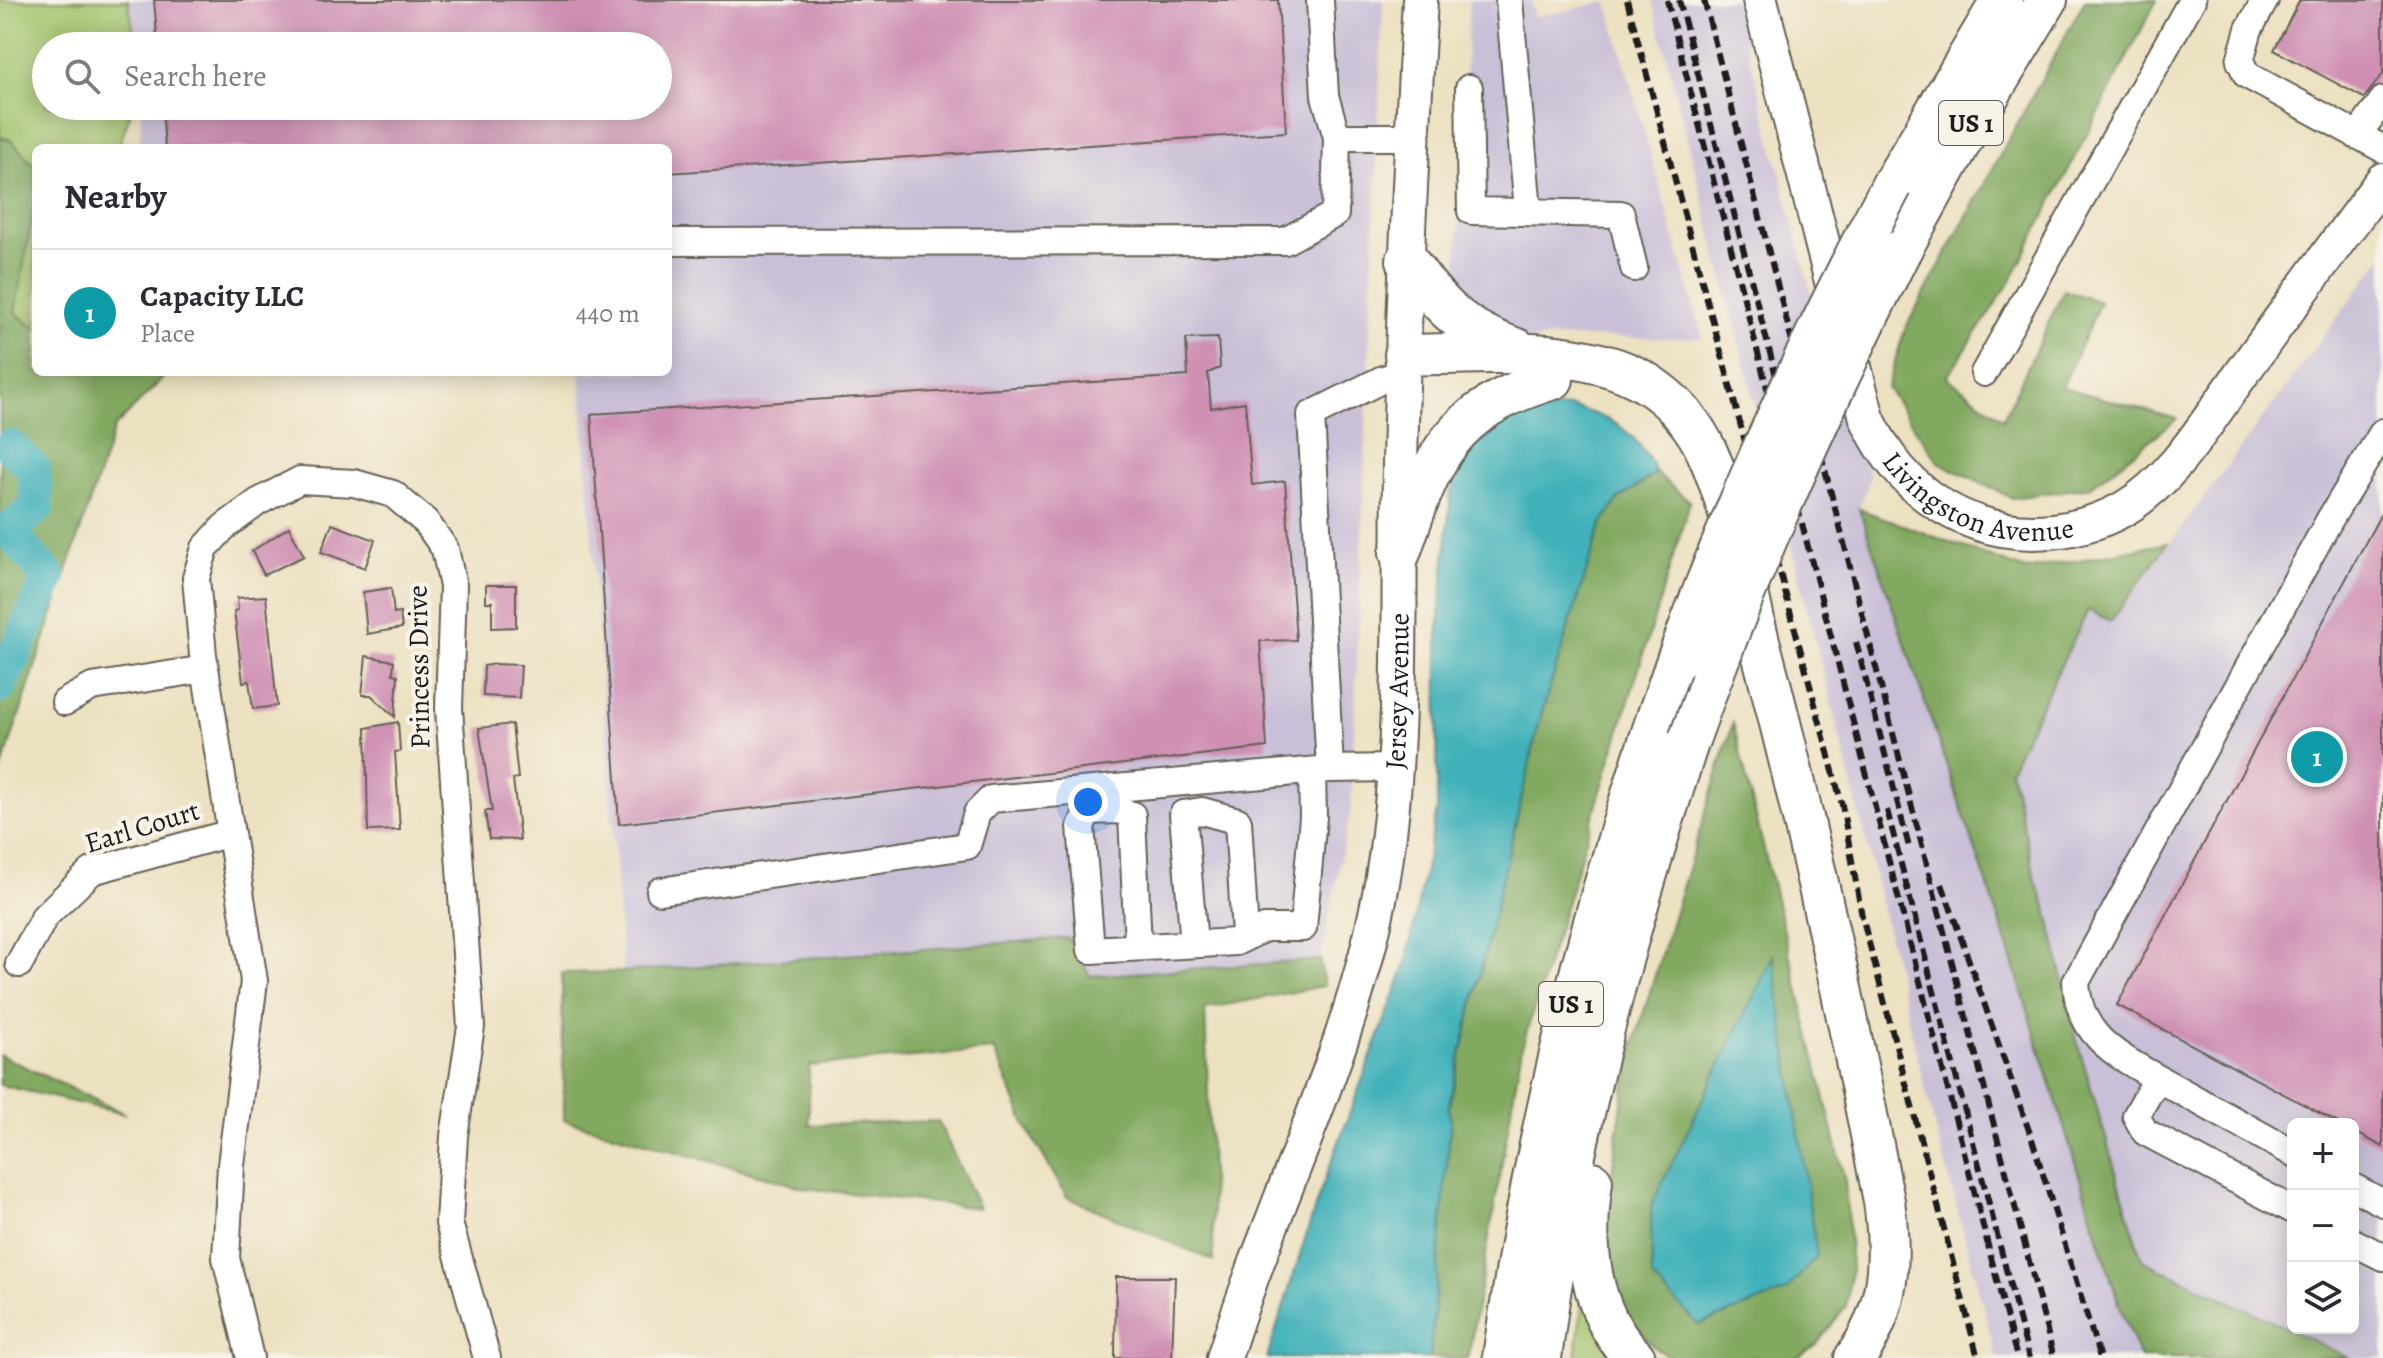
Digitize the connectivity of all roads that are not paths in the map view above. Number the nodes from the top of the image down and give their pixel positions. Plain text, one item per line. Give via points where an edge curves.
1 (1320, 0) edge
2 (1420, 0) edge
3 (1509, 0) edge
4 (1760, 0) edge
5 (2002, 0) edge
6 (2047, 0) edge
7 (2192, 0) edge
8 (2265, 0) edge
9 (1469, 88) dead end
10 (2383, 100) edge
11 (2357, 136) junction
12 (1337, 137) junction
13 (1412, 137) junction
14 (2383, 149) edge
15 (2383, 180) edge
16 (1528, 210) junction
17 (672, 242) edge
18 (1407, 260) junction
19 (1634, 268) dead end
20 (1404, 364) junction
21 (1546, 368) junction
22 (1984, 373) dead end
23 (2383, 432) edge
24 (1400, 553) junction
25 (205, 669) junction
26 (65, 702) dead end
27 (1393, 768) junction
28 (1321, 770) junction
29 (231, 833) junction
30 (660, 891) dead end
31 (1245, 935) junction
32 (1194, 944) junction
33 (1138, 947) junction
34 (19, 964) dead end
35 (1609, 1011) junction
36 (2157, 1078) junction
37 (2287, 1150) edge
38 (2359, 1190) edge
39 (1529, 1193) junction
40 (2383, 1203) edge
41 (2287, 1207) edge
42 (250, 1358) edge
43 (487, 1358) edge
44 (1224, 1358) edge
45 (1480, 1358) edge
46 (1503, 1358) edge
47 (1541, 1358) edge
48 (1635, 1358) edge
49 (1826, 1358) edge
50 (1855, 1358) edge

1 - 12 street via 1325,96
2 - 13 main road, Jersey Avenue
3 - 16 street
4 - 15 main road, Livingston Avenue via 1867,418 1894,465 1921,492 1955,513 1995,528 2036,532 2074,527 2124,508 2153,486 2190,444
5 - 39 highway, US 1, bridge via 1892,185 1801,360 1745,487 1677,660 1599,901
6 - 35 highway, US 1, bridge via 1901,250 1790,479 1689,740
7 - 22 street
8 - 11 street via 2240,61 2247,75
9 - 16 street via 1471,211
10 - 11 street
11 - 14 street
12 - 13 street
12 - 17 street via 1335,214 1285,241
13 - 18 main road, Jersey Avenue
16 - 19 street via 1621,214
18 - 20 main road, Jersey Avenue
18 - 21 highway via 1457,320
20 - 21 highway
20 - 24 main road, Jersey Avenue
20 - 28 street via 1311,415
21 - 24 highway via 1456,431 1426,480
21 - 49 highway via 1602,386 1645,408 1678,444 1698,488 1793,865 1865,1219 1865,1286 1844,1337
21 - 50 highway via 1598,362 1643,381 1682,414 1715,473 1808,833 1884,1201 1887,1286 1878,1319
23 - 36 street via 2076,982 2077,1000 2104,1048
24 - 27 main road, Jersey Avenue
25 - 26 street via 92,687
25 - 29 street, Princess Drive
25 - 43 street, Princess Drive via 196,578 205,548 258,502 300,480 354,483 393,494 426,522 445,549 453,586 449,708 471,1027 454,1136 449,1223
27 - 28 street
27 - 44 main road, Jersey Avenue via 1382,882 1361,971
28 - 30 street via 991,799 977,813 967,846
28 - 31 street via 1303,928 1265,928
29 - 34 street, Earl Court via 92,871 45,916
29 - 42 street, Princess Drive via 254,981 231,1165 226,1258
31 - 32 street via 1236,942
31 - 32 street via 1238,821 1202,811 1183,814
32 - 33 street
33 - 33 street via 1091,950 1081,826 1088,811 1132,815
35 - 47 highway, US 1 via 1565,1211
35 - 48 highway via 1589,1246 1604,1313
36 - 37 street
36 - 41 street via 2136,1116 2145,1132
38 - 40 street
39 - 45 highway
39 - 46 highway, US 1

